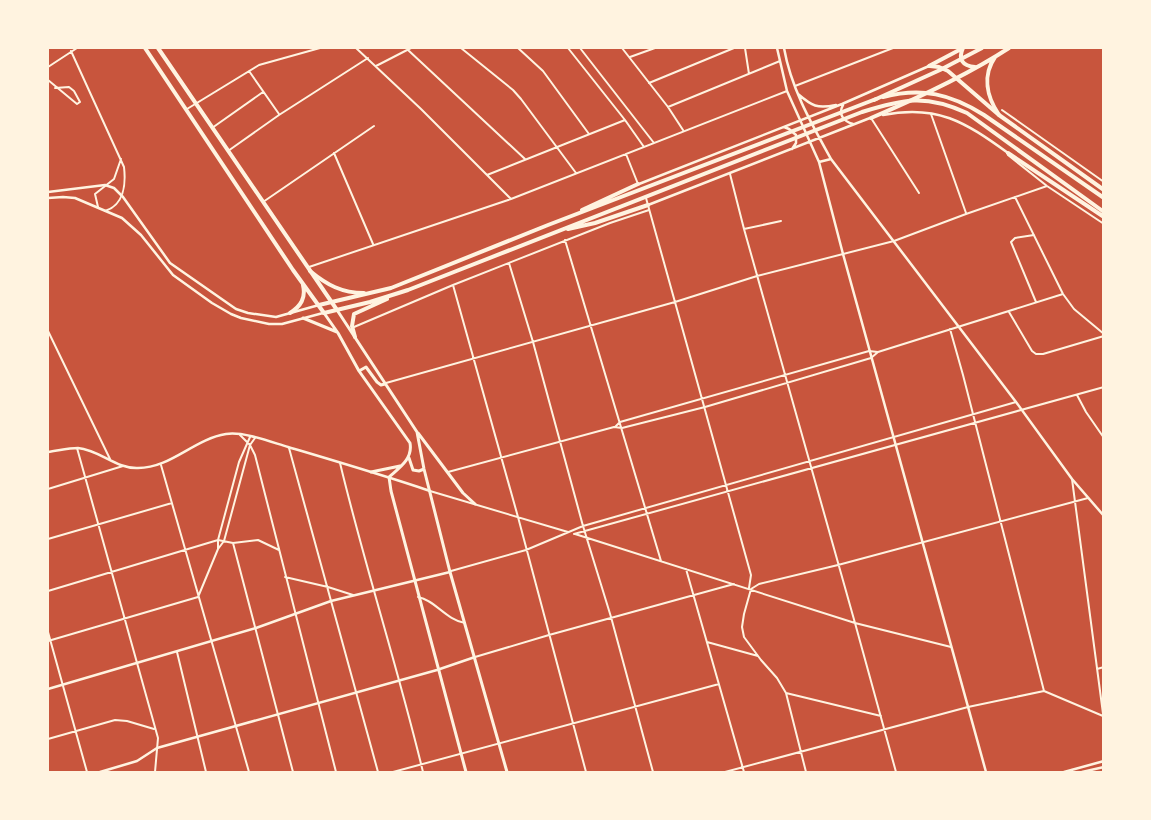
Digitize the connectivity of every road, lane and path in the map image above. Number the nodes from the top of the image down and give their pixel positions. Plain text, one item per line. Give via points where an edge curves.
1 (77, 48) edge
2 (145, 48) edge
3 (320, 48) edge
4 (356, 48) edge
5 (411, 48) edge
6 (461, 48) edge
7 (518, 48) edge
8 (568, 48) edge
9 (580, 48) edge
10 (622, 48) edge
11 (655, 48) edge
12 (734, 48) edge
13 (745, 48) edge
14 (777, 48) edge
15 (784, 48) edge
16 (893, 48) edge
17 (963, 48) edge
18 (982, 48) edge
19 (1009, 48) edge
20 (159, 49) edge
21 (408, 50) junction
22 (71, 51) junction
23 (152, 56) junction
24 (996, 56) junction
25 (630, 57) junction
26 (368, 58) junction
27 (780, 61) junction
28 (376, 66) junction
29 (929, 66) junction
30 (48, 67) edge
31 (975, 68) junction
32 (249, 71) junction
33 (749, 74) junction
34 (956, 78) junction
35 (48, 80) edge
36 (649, 83) junction
37 (794, 86) junction
38 (55, 88) junction
39 (788, 91) junction
40 (264, 92) junction
41 (797, 94) junction
42 (874, 100) junction
43 (846, 102) junction
44 (195, 104) junction
45 (842, 104) junction
46 (668, 106) junction
47 (187, 109) junction
48 (1002, 110) dead end
49 (279, 114) junction
50 (931, 114) junction
51 (999, 115) junction
52 (807, 117) junction
53 (871, 118) junction
54 (625, 120) junction
55 (800, 120) junction
56 (856, 124) junction
57 (374, 126) dead end
58 (781, 127) junction
59 (212, 128) junction
60 (684, 130) junction
61 (588, 134) junction
62 (819, 138) junction
63 (811, 141) junction
64 (654, 143) junction
65 (556, 146) junction
66 (644, 147) junction
67 (790, 150) junction
68 (228, 151) junction
69 (1008, 152) junction
70 (334, 153) junction
71 (626, 154) junction
72 (121, 158) junction
73 (525, 159) junction
74 (831, 159) junction
75 (819, 162) junction
76 (576, 173) junction
77 (730, 174) junction
78 (487, 175) junction
79 (1104, 182) edge
80 (638, 184) junction
81 (105, 185) junction
82 (1047, 186) junction
83 (1104, 190) edge
84 (48, 192) edge
85 (919, 193) dead end
86 (122, 195) junction
87 (645, 197) junction
88 (1015, 197) junction
89 (48, 198) edge
90 (1104, 198) edge
91 (512, 199) junction
92 (262, 202) junction
93 (649, 207) junction
94 (98, 208) junction
95 (105, 211) junction
96 (1104, 212) edge
97 (966, 214) junction
98 (1104, 217) edge
99 (781, 221) dead end
100 (1104, 224) edge
101 (548, 225) junction
102 (744, 229) junction
103 (551, 234) junction
104 (1034, 235) junction
105 (565, 240) junction
106 (894, 241) junction
107 (373, 244) junction
108 (843, 254) junction
109 (509, 263) junction
110 (309, 269) junction
111 (757, 276) junction
112 (302, 281) junction
113 (453, 285) junction
114 (408, 290) junction
115 (374, 293) junction
116 (1063, 294) junction
117 (675, 302) junction
118 (1036, 302) junction
119 (332, 303) junction
120 (319, 305) junction
121 (337, 310) junction
122 (1009, 311) junction
123 (290, 313) junction
124 (324, 313) junction
125 (303, 318) junction
126 (590, 326) junction
127 (958, 326) junction
128 (352, 328) junction
129 (950, 329) junction
130 (48, 331) edge
131 (338, 332) junction
132 (1104, 335) edge
133 (355, 337) junction
134 (534, 342) junction
135 (869, 351) junction
136 (878, 352) junction
137 (871, 358) junction
138 (473, 359) junction
139 (359, 371) junction
140 (786, 375) junction
141 (788, 383) junction
142 (385, 384) junction
143 (1104, 387) edge
144 (1077, 394) junction
145 (702, 398) junction
146 (1016, 402) junction
147 (705, 407) junction
148 (1021, 409) junction
149 (973, 414) junction
150 (620, 422) junction
151 (975, 422) junction
152 (614, 427) junction
153 (622, 428) junction
154 (418, 432) junction
155 (240, 435) junction
156 (250, 437) junction
157 (892, 437) junction
158 (254, 438) junction
159 (1104, 438) edge
160 (246, 442) junction
161 (560, 442) junction
162 (894, 444) junction
163 (250, 445) junction
164 (77, 448) junction
165 (289, 448) junction
166 (48, 452) edge
167 (408, 457) junction
168 (501, 457) junction
169 (110, 460) junction
170 (809, 461) junction
171 (340, 463) junction
172 (161, 465) junction
173 (123, 466) junction
174 (401, 466) junction
175 (811, 467) junction
176 (424, 468) junction
177 (371, 472) junction
178 (448, 472) junction
179 (389, 477) junction
180 (85, 478) junction
181 (1072, 479) junction
182 (727, 485) junction
183 (48, 489) edge
184 (430, 491) junction
185 (728, 491) junction
186 (1088, 498) junction
187 (1074, 502) junction
188 (172, 503) junction
189 (475, 504) junction
190 (645, 508) junction
191 (647, 514) junction
192 (1104, 516) edge
193 (518, 517) junction
194 (1001, 522) junction
195 (98, 524) junction
196 (583, 526) junction
197 (585, 531) junction
198 (569, 532) junction
199 (574, 534) junction
200 (588, 538) junction
201 (48, 539) edge
202 (218, 540) junction
203 (224, 541) junction
204 (921, 543) junction
205 (233, 544) junction
206 (218, 549) junction
207 (184, 550) junction
208 (279, 550) junction
209 (526, 550) junction
210 (661, 561) junction
211 (838, 565) junction
212 (686, 569) junction
213 (110, 572) junction
214 (450, 572) junction
215 (285, 577) junction
216 (413, 581) junction
217 (734, 584) junction
218 (328, 587) junction
219 (750, 588) junction
220 (373, 590) junction
221 (48, 591) edge
222 (694, 594) junction
223 (353, 595) junction
224 (198, 597) junction
225 (418, 597) junction
226 (331, 601) junction
227 (295, 614) junction
228 (611, 617) junction
229 (124, 618) junction
230 (465, 623) junction
231 (855, 623) junction
232 (256, 628) junction
233 (48, 632) edge
234 (548, 635) junction
235 (49, 641) edge
236 (212, 642) junction
237 (707, 642) junction
238 (951, 647) junction
239 (177, 652) junction
240 (758, 656) junction
241 (475, 657) junction
242 (137, 664) junction
243 (1104, 667) edge
244 (1097, 669) junction
245 (437, 670) junction
246 (399, 681) junction
247 (719, 684) junction
248 (62, 685) junction
249 (48, 689) edge
250 (1044, 691) junction
251 (356, 692) junction
252 (786, 693) junction
253 (317, 703) junction
254 (968, 707) junction
255 (635, 708) junction
256 (278, 714) junction
257 (882, 716) junction
258 (1103, 716) edge
259 (1104, 721) edge
260 (572, 724) junction
261 (235, 726) junction
262 (154, 729) junction
263 (75, 730) junction
264 (885, 730) junction
265 (197, 737) junction
266 (48, 739) edge
267 (499, 745) junction
268 (158, 748) junction
269 (801, 752) junction
270 (461, 755) junction
271 (1104, 761) edge
272 (421, 765) junction
273 (1104, 767) edge
274 (742, 768) junction
275 (87, 772) edge
276 (100, 772) edge
277 (155, 772) edge
278 (206, 772) edge
279 (249, 772) edge
280 (293, 772) edge
281 (336, 772) edge
282 (378, 772) edge
283 (393, 772) edge
284 (423, 772) edge
285 (466, 772) edge
286 (507, 772) edge
287 (586, 772) edge
288 (653, 772) edge
289 (725, 772) edge
290 (744, 772) edge
291 (806, 772) edge
292 (896, 772) edge
293 (986, 772) edge
294 (1064, 772) edge
295 (1082, 772) edge

1 - 22 street
2 - 23 main road
3 - 32 street via 259,65
4 - 26 street
5 - 21 street
6 - 65 street via 513,90
7 - 61 street via 543,71
8 - 54 street
9 - 64 street
10 - 25 street
11 - 25 street
12 - 36 street
13 - 33 street
14 - 27 street
15 - 37 street
16 - 37 street
17 - 29 main road
17 - 31 main road via 961,62
18 - 42 main road
19 - 24 main road
20 - 23 main road
20 - 44 main road
21 - 28 street
21 - 73 street
22 - 30 street
22 - 72 street
23 - 47 main road
24 - 31 main road
24 - 51 main road via 987,84 990,100
25 - 36 street
26 - 28 street
26 - 49 street
27 - 33 street
27 - 39 street
28 - 78 street
29 - 34 main road via 942,68
29 - 43 street
31 - 34 main road
32 - 40 street
32 - 44 street
33 - 46 street
34 - 51 main road
34 - 53 main road
35 - 38 street
36 - 46 street
37 - 41 street
38 - 38 street via 77,104 80,102 69,87
39 - 55 street
39 - 60 street
40 - 49 street
40 - 59 street
41 - 45 street via 818,107
41 - 52 street
42 - 90 main road via 918,92 948,96 972,107
42 - 101 main road
43 - 45 street
43 - 56 street via 841,109 842,116 847,122
44 - 47 street
44 - 59 main road
45 - 52 street
46 - 60 street
47 - 112 main road
48 - 79 street
49 - 68 street
50 - 53 street via 905,112
50 - 69 street via 956,119
50 - 97 street
51 - 83 main road
52 - 55 street
52 - 62 street
53 - 56 street
53 - 85 street
54 - 61 street
54 - 66 street
55 - 58 street
55 - 63 street
56 - 62 street
57 - 70 street
58 - 67 street via 796,135 796,143
58 - 80 street
59 - 68 main road
60 - 64 street
61 - 65 street
62 - 63 street
62 - 74 street
63 - 67 street
63 - 75 street
64 - 66 street
65 - 73 street
65 - 76 street
66 - 71 street
67 - 77 street
68 - 92 main road
69 - 82 street via 1009,157
69 - 98 main road
70 - 92 street
70 - 107 street
71 - 76 street
71 - 80 street
72 - 81 street via 116,175
72 - 86 street via 124,172
73 - 78 street
74 - 75 street
74 - 106 street
75 - 108 street
76 - 91 street
77 - 93 street
77 - 102 street
78 - 91 street
80 - 101 main road
81 - 84 street
81 - 86 street
81 - 94 street via 95,194
82 - 88 street
82 - 100 street
86 - 95 street via 113,207
86 - 123 street via 162,254 194,281 242,311 276,317
87 - 93 street
87 - 96 main road via 862,112 902,100 913,100 940,103 967,113
87 - 103 main road
88 - 97 street
88 - 104 street
89 - 94 street via 75,198
91 - 107 street
92 - 110 main road
93 - 103 main road
93 - 105 street
93 - 117 street
94 - 95 street
95 - 125 street via 129,223 173,275 231,314 269,324
97 - 106 street
99 - 102 street
101 - 115 main road
102 - 111 street
103 - 114 main road
104 - 116 street
104 - 118 street via 1015,238 1011,242
105 - 109 street
105 - 126 street
106 - 108 street
106 - 127 street
107 - 110 street
108 - 111 street
108 - 135 street
109 - 113 street
109 - 134 street
110 - 115 main road via 327,284 341,290
110 - 119 main road
111 - 117 street
111 - 140 street
112 - 120 main road
112 - 123 main road via 303,301
113 - 128 street
113 - 138 street
114 - 121 main road
114 - 128 main road via 356,313
115 - 119 main road
116 - 118 street
116 - 132 street via 1074,309
117 - 126 street
117 - 145 street
118 - 122 street
119 - 120 main road
119 - 121 main road
120 - 123 street
120 - 124 main road
121 - 124 main road
121 - 133 main road
122 - 127 street
122 - 132 street via 1036,354
124 - 125 street
124 - 131 main road
125 - 131 main road
126 - 134 street
126 - 150 street
127 - 129 street
127 - 146 street
128 - 133 main road
129 - 136 street
129 - 149 street
130 - 169 street
131 - 139 main road
133 - 142 main road
134 - 138 street
134 - 161 street
135 - 136 street
135 - 137 street
135 - 140 street
136 - 137 street
137 - 141 street
137 - 157 street
138 - 142 street
138 - 168 street
139 - 142 main road via 366,367 377,382
139 - 167 main road via 410,443
140 - 141 street
140 - 145 street
141 - 147 street
141 - 170 street
142 - 154 main road
143 - 144 street
144 - 148 street
144 - 159 street
145 - 147 street
145 - 150 street
146 - 148 street
146 - 149 street
147 - 153 street
147 - 182 street
148 - 151 street
148 - 181 street
149 - 151 street
149 - 157 street
150 - 152 street
150 - 153 street
151 - 162 street
151 - 194 street
152 - 153 street
152 - 161 street
153 - 190 street
154 - 176 main road
154 - 178 main road
155 - 156 street
155 - 160 street
155 - 172 street via 224,434 211,438
156 - 158 street
156 - 160 street
157 - 162 street
157 - 170 street
158 - 163 street
158 - 165 street
160 - 163 street
160 - 202 street
161 - 168 street
161 - 196 street
162 - 175 street
162 - 204 street
163 - 203 street
163 - 208 street
164 - 166 street
164 - 169 street
164 - 180 street
165 - 171 street
165 - 218 street
167 - 174 main road
167 - 176 main road via 413,470 419,472
168 - 178 street
168 - 193 street
169 - 173 street
170 - 175 street
170 - 182 street
171 - 177 street
171 - 220 street
172 - 173 street
172 - 188 street
173 - 180 street
174 - 177 main road
174 - 179 main road
175 - 185 street
175 - 211 street
176 - 184 main road
177 - 179 street
178 - 189 main road
179 - 184 street
179 - 216 main road
180 - 183 street
180 - 195 street
181 - 186 street
181 - 187 street
182 - 185 street
182 - 190 street
184 - 189 street
184 - 214 main road
185 - 191 street
185 - 219 street via 751,575
186 - 187 street
186 - 192 street
187 - 194 street
187 - 244 street
188 - 195 street
188 - 207 street
189 - 193 street
190 - 191 street
190 - 196 street
191 - 197 street
191 - 210 street
193 - 198 street
193 - 209 street
194 - 204 street
194 - 250 street
195 - 201 street
195 - 213 street
196 - 197 street
196 - 198 street
197 - 199 street
197 - 200 street
198 - 199 street
198 - 209 street
199 - 200 street
200 - 210 street
200 - 228 street
202 - 203 street
202 - 206 street
202 - 207 street
203 - 205 street
203 - 206 street
204 - 211 street
204 - 238 street
205 - 208 street via 258,540
205 - 232 street
206 - 224 street
207 - 213 street
207 - 224 street
208 - 215 street
209 - 214 street
209 - 234 street
210 - 212 street
211 - 219 street
211 - 231 street
212 - 217 street
212 - 222 street
213 - 221 street
213 - 229 street
214 - 216 street
214 - 230 main road
215 - 218 street
215 - 227 street
216 - 220 street
216 - 225 main road
217 - 219 street
217 - 222 street
218 - 223 street
218 - 226 street
219 - 231 street
219 - 240 street via 743,632
220 - 223 street
220 - 246 street
222 - 228 street
222 - 237 street
223 - 226 street
224 - 229 street
224 - 236 street
225 - 230 street via 454,620
225 - 245 main road
226 - 227 street
226 - 251 street
227 - 232 street
227 - 253 street
228 - 234 street
228 - 255 street
229 - 235 street
229 - 242 street
230 - 241 main road
231 - 238 street
231 - 257 street
232 - 236 street
232 - 256 street
233 - 235 street
234 - 241 street
234 - 260 street
235 - 248 street
236 - 239 street
236 - 261 street
237 - 240 street
237 - 247 street
238 - 254 street
239 - 242 street
239 - 265 street
240 - 252 street
241 - 245 street
241 - 267 main road
242 - 248 street
242 - 262 street
243 - 244 street
244 - 258 street
245 - 246 street
245 - 270 main road
246 - 251 street
246 - 272 street
247 - 255 street
247 - 274 street
248 - 249 street
248 - 263 street
250 - 254 street
250 - 258 street
251 - 253 street
251 - 282 street
252 - 257 street
252 - 269 street
253 - 256 street
253 - 281 street
254 - 264 street
254 - 293 street
255 - 260 street
255 - 288 street
256 - 261 street
256 - 280 street
257 - 264 street
258 - 259 street
260 - 267 street
260 - 287 street
261 - 265 street
261 - 279 street
262 - 263 street via 115,720
262 - 268 street
263 - 266 street
263 - 275 street
264 - 269 street
264 - 292 street
265 - 268 street
265 - 278 street
267 - 270 street
267 - 286 main road
268 - 276 street via 137,761
268 - 277 street
269 - 274 street
269 - 291 street
270 - 272 street
270 - 285 main road
271 - 294 street
272 - 283 street
272 - 284 street
273 - 295 street
274 - 289 street
274 - 290 street

